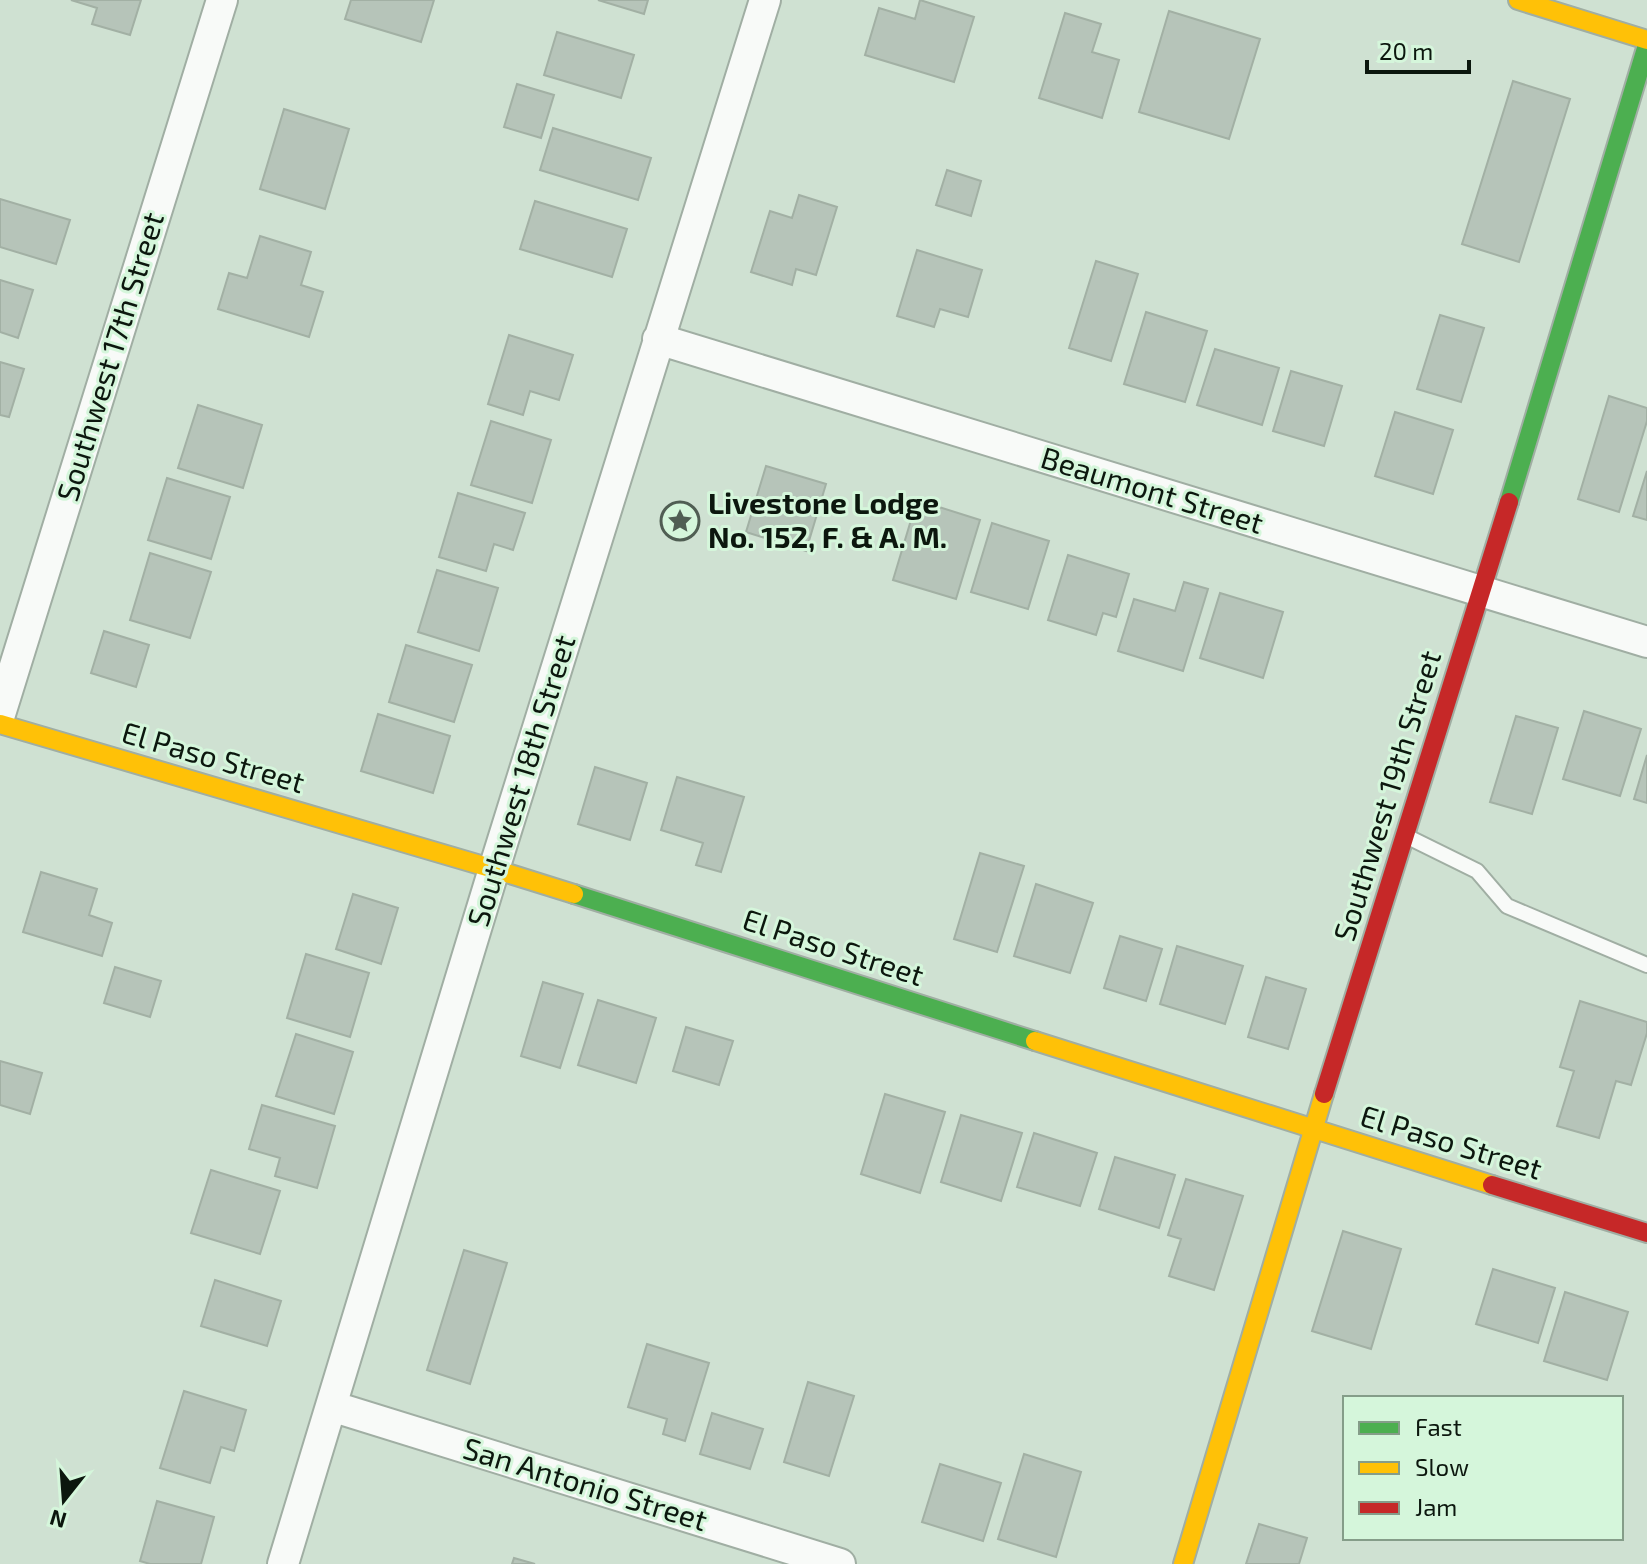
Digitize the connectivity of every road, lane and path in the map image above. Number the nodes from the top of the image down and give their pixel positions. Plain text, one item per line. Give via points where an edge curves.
1 (222, 0) edge
2 (765, 0) edge
3 (1518, 0) edge
4 (1647, 42) edge
5 (658, 339) junction
6 (1482, 591) junction
7 (1647, 642) edge
8 (0, 714) edge
9 (0, 724) edge
10 (1404, 835) junction
11 (494, 869) junction
12 (1647, 965) edge
13 (1313, 1130) junction
14 (1647, 1233) edge
15 (331, 1406) junction
16 (283, 1564) edge
17 (840, 1564) edge
18 (1183, 1564) edge

1 - 8 street, Southwest 17th Street
2 - 5 street, Southwest 18th Street
3 - 4 street
4 - 6 street, Southwest 19th Street
5 - 6 street, Beaumont Street
5 - 11 street, Southwest 18th Street
6 - 7 street, Beaumont Street
6 - 10 street, Southwest 19th Street
9 - 11 street, El Paso Street
10 - 12 lane via 1477,871 1507,906
10 - 13 street, Southwest 19th Street
11 - 13 street, El Paso Street
11 - 15 street, Southwest 18th Street
13 - 14 street, El Paso Street
13 - 18 street, Southwest 19th Street
15 - 16 street, Southwest 18th Street
15 - 17 street, San Antonio Street

